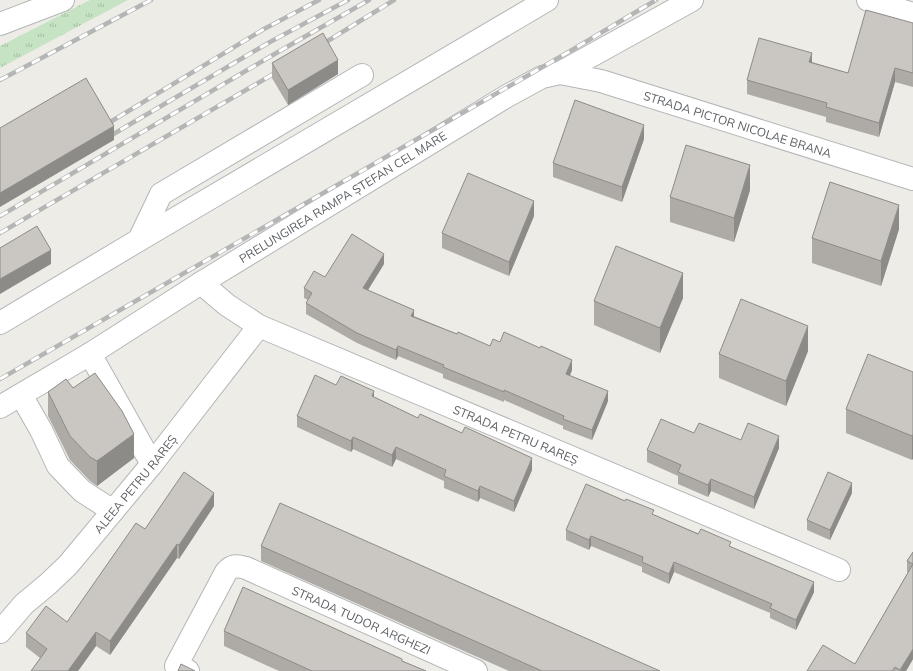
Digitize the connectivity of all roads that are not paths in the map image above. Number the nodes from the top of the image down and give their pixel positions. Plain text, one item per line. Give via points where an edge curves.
1 (16, 0) edge
2 (63, 0) edge
3 (547, 0) edge
4 (692, 0) edge
5 (868, 0) edge
6 (913, 14) edge
7 (0, 23) edge
8 (560, 73) junction
9 (362, 75) dead end
10 (913, 179) edge
11 (139, 240) junction
12 (201, 283) junction
13 (0, 323) edge
14 (259, 326) junction
15 (90, 354) junction
16 (21, 394) junction
17 (0, 406) edge
18 (152, 464) junction
19 (113, 510) junction
20 (839, 570) dead end
21 (0, 632) edge
22 (182, 668) edge
23 (476, 671) edge

1 - 7 street
2 - 7 street
3 - 11 street
4 - 8 street, PRELUNGIREA RAMPA ȘTEFAN CEL MARE
5 - 6 street
8 - 10 street, STRADA PICTOR NICOLAE BRANA via 601,82
8 - 12 street, PRELUNGIREA RAMPA ȘTEFAN CEL MARE via 542,77 507,96
9 - 11 street via 160,194
11 - 13 street
12 - 14 street, STRADA PETRU RAREȘ
12 - 15 street, PRELUNGIREA RAMPA ȘTEFAN CEL MARE
14 - 18 street, ALEEA PETRU RAREȘ
14 - 20 street, STRADA PETRU RAREȘ
15 - 16 street, PRELUNGIREA RAMPA ȘTEFAN CEL MARE
15 - 18 street
16 - 17 street, PRELUNGIREA RAMPA ȘTEFAN CEL MARE
16 - 19 street via 58,466 82,491
18 - 19 street, ALEEA PETRU RAREȘ
19 - 21 street, ALEEA PETRU RAREȘ via 68,564 24,604
22 - 23 street, STRADA TUDOR ARGHEZI via 226,572 231,567 238,566

